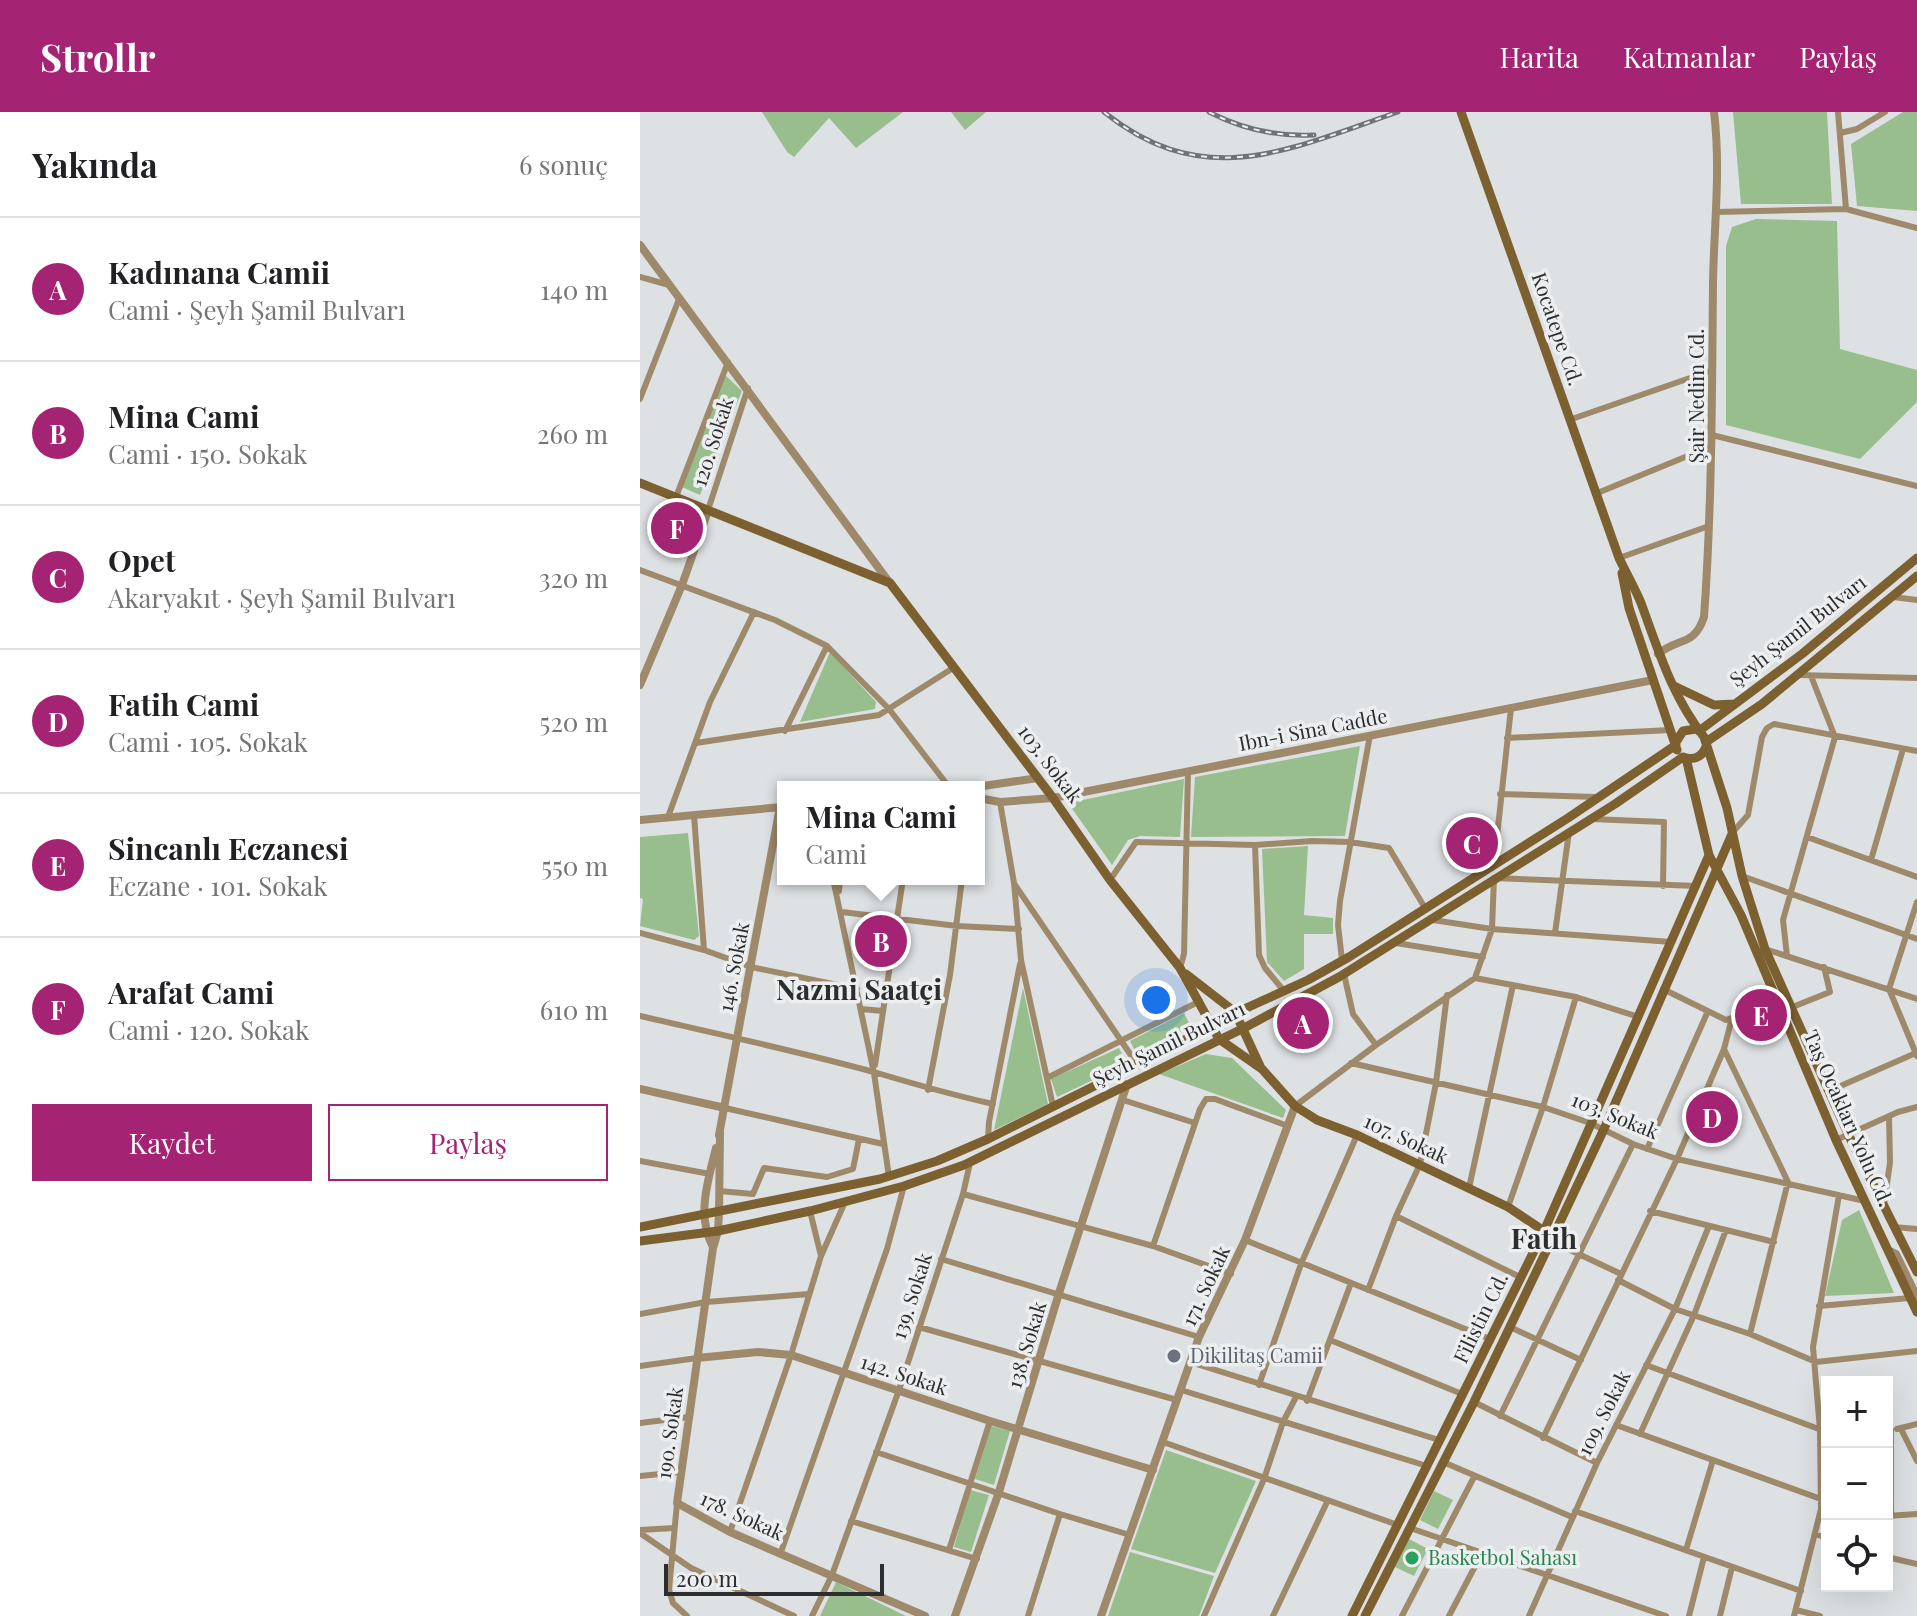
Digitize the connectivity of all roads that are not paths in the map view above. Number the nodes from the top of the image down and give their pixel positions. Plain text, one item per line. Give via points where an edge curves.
1 (1461, 112) edge
2 (1714, 112) edge
3 (1838, 112) edge
4 (1885, 112) edge
5 (1840, 133) junction
6 (1846, 209) junction
7 (1716, 212) junction
8 (1917, 228) edge
9 (640, 245) edge
10 (640, 277) edge
11 (669, 285) junction
12 (679, 299) junction
13 (728, 362) junction
14 (1713, 370) junction
15 (748, 388) junction
16 (640, 399) edge
17 (1569, 420) junction
18 (1712, 435) junction
19 (1712, 446) junction
20 (640, 483) edge
21 (1917, 486) edge
22 (1595, 494) junction
23 (676, 497) junction
24 (708, 511) junction
25 (1710, 526) junction
26 (1619, 558) junction
27 (1917, 558) edge
28 (640, 570) edge
29 (1917, 576) edge
30 (890, 583) junction
31 (682, 585) junction
32 (1893, 597) junction
33 (1917, 600) edge
34 (754, 612) junction
35 (827, 646) junction
36 (1658, 654) junction
37 (640, 655) edge
38 (651, 660) junction
39 (953, 668) junction
40 (1797, 675) junction
41 (1811, 676) junction
42 (1917, 678) edge
43 (1653, 680) junction
44 (1670, 684) junction
45 (640, 685) edge
46 (1734, 704) junction
47 (1511, 708) junction
48 (889, 709) junction
49 (1671, 730) junction
50 (1698, 730) junction
51 (785, 731) junction
52 (1370, 735) junction
53 (1835, 737) junction
54 (1507, 738) junction
55 (696, 743) junction
56 (1676, 743) junction
57 (1706, 744) junction
58 (1903, 749) junction
59 (1917, 751) edge
60 (1685, 758) junction
61 (1188, 771) junction
62 (1038, 778) junction
63 (944, 781) edge
64 (985, 786) edge
65 (1500, 794) junction
66 (1597, 797) junction
67 (1053, 798) junction
68 (985, 799) edge
69 (1000, 802) junction
70 (777, 807) edge
71 (694, 815) junction
72 (668, 817) junction
73 (1591, 819) junction
74 (640, 820) edge
75 (1569, 832) junction
76 (777, 833) edge
77 (1732, 833) junction
78 (1807, 837) junction
79 (1186, 842) junction
80 (1350, 842) junction
81 (1255, 845) junction
82 (1709, 855) junction
83 (1871, 860) junction
84 (1494, 864) junction
85 (1716, 871) junction
86 (1742, 876) junction
87 (1917, 877) edge
88 (1494, 878) junction
89 (1110, 880) junction
90 (1563, 882) junction
91 (1014, 883) junction
92 (835, 885) edge
93 (839, 885) edge
94 (902, 885) edge
95 (961, 885) edge
96 (1663, 886) junction
97 (1697, 886) junction
98 (838, 895) junction
99 (1790, 895) junction
100 (1917, 902) edge
101 (1425, 908) junction
102 (842, 912) junction
103 (898, 918) junction
104 (1429, 919) junction
105 (957, 926) junction
106 (1019, 929) junction
107 (1492, 929) junction
108 (640, 933) edge
109 (1555, 933) junction
110 (1906, 935) junction
111 (1917, 939) edge
112 (1394, 942) junction
113 (1672, 942) junction
114 (1765, 949) junction
115 (704, 950) junction
116 (1787, 956) junction
117 (1483, 957) junction
118 (1021, 960) junction
119 (1342, 960) junction
120 (751, 967) junction
121 (1824, 967) junction
122 (1180, 968) junction
123 (1344, 974) junction
124 (1475, 978) junction
125 (1513, 985) junction
126 (857, 989) junction
127 (1663, 989) junction
128 (1889, 989) junction
129 (1284, 991) junction
130 (1447, 995) junction
131 (1576, 997) junction
132 (1917, 999) edge
133 (1200, 1001) junction
134 (1777, 1001) junction
135 (1790, 1008) junction
136 (861, 1009) junction
137 (883, 1011) junction
138 (1708, 1011) junction
139 (1235, 1012) junction
140 (640, 1016) edge
141 (1639, 1017) junction
142 (1732, 1018) junction
143 (1211, 1024) junction
144 (1244, 1028) junction
145 (737, 1038) junction
146 (1219, 1039) junction
147 (1123, 1040) junction
148 (1376, 1045) junction
149 (1724, 1049) junction
150 (1917, 1053) edge
151 (1351, 1063) junction
152 (1137, 1064) junction
153 (1262, 1069) junction
154 (874, 1073) junction
155 (1047, 1078) junction
156 (1127, 1083) junction
157 (1436, 1083) junction
158 (640, 1089) edge
159 (928, 1090) junction
160 (1829, 1091) junction
161 (1489, 1096) junction
162 (1123, 1100) junction
163 (993, 1104) junction
164 (1053, 1106) junction
165 (1295, 1106) junction
166 (1543, 1107) junction
167 (1917, 1107) edge
168 (725, 1108) junction
169 (1889, 1116) junction
170 (1195, 1123) junction
171 (1590, 1123) junction
172 (1288, 1126) junction
173 (1604, 1129) junction
174 (720, 1133) junction
175 (1848, 1134) junction
176 (1357, 1135) junction
177 (859, 1139) junction
178 (988, 1139) junction
179 (1836, 1140) junction
180 (883, 1144) junction
181 (1633, 1144) junction
182 (1647, 1149) junction
183 (1677, 1159) junction
184 (640, 1161) edge
185 (971, 1161) junction
186 (1420, 1164) junction
187 (710, 1174) junction
188 (889, 1177) junction
189 (1788, 1182) junction
190 (904, 1186) junction
191 (1469, 1188) junction
192 (719, 1191) junction
193 (963, 1194) junction
194 (1839, 1195) junction
195 (1865, 1201) junction
196 (845, 1202) junction
197 (1883, 1206) junction
198 (1508, 1207) junction
199 (810, 1211) junction
200 (1650, 1211) junction
201 (719, 1213) junction
202 (703, 1216) junction
203 (1396, 1216) junction
204 (1709, 1226) junction
205 (640, 1227) edge
206 (1081, 1227) junction
207 (1894, 1227) junction
208 (1917, 1229) edge
209 (1726, 1230) junction
210 (718, 1231) junction
211 (1544, 1231) junction
212 (705, 1233) junction
213 (1245, 1240) junction
214 (640, 1241) edge
215 (1551, 1241) junction
216 (1774, 1242) junction
217 (1153, 1246) junction
218 (713, 1248) junction
219 (1578, 1255) junction
220 (821, 1256) junction
221 (941, 1259) junction
222 (1301, 1264) junction
223 (1917, 1272) edge
224 (1231, 1274) junction
225 (1520, 1277) junction
226 (1619, 1277) junction
227 (1351, 1283) junction
228 (1368, 1290) junction
229 (1059, 1293) junction
230 (809, 1294) junction
231 (1914, 1298) edge
232 (706, 1302) junction
233 (1819, 1306) junction
234 (1675, 1309) junction
235 (1917, 1312) edge
236 (640, 1314) edge
237 (1694, 1315) junction
238 (919, 1327) junction
239 (1510, 1327) junction
240 (1750, 1334) junction
241 (1199, 1337) junction
242 (1491, 1339) junction
243 (1536, 1339) junction
244 (1330, 1340) junction
245 (1917, 1351) edge
246 (791, 1355) junction
247 (697, 1358) junction
248 (1581, 1360) junction
249 (1039, 1361) junction
250 (1190, 1362) junction
251 (1816, 1362) junction
252 (1646, 1365) junction
253 (640, 1366) edge
254 (845, 1372) junction
255 (1669, 1374) junction
256 (1259, 1385) junction
257 (899, 1390) junction
258 (1181, 1390) junction
259 (1462, 1394) junction
260 (1296, 1397) junction
261 (1177, 1400) junction
262 (1307, 1401) junction
263 (1474, 1402) junction
264 (1821, 1405) edge
265 (1500, 1416) junction
266 (689, 1417) junction
267 (990, 1421) junction
268 (1283, 1422) junction
269 (640, 1423) edge
270 (1917, 1424) edge
271 (1616, 1425) junction
272 (1018, 1429) junction
273 (1901, 1429) junction
274 (1821, 1430) edge
275 (1893, 1430) edge
276 (1640, 1434) junction
277 (1543, 1438) junction
278 (1439, 1440) junction
279 (1163, 1442) junction
280 (876, 1452) junction
281 (1713, 1460) junction
282 (1917, 1461) edge
283 (1443, 1462) junction
284 (1597, 1463) junction
285 (1427, 1466) junction
286 (1153, 1470) junction
287 (681, 1472) junction
288 (640, 1476) edge
289 (1474, 1477) junction
290 (1264, 1479) junction
291 (969, 1484) junction
292 (999, 1492) junction
293 (1821, 1499) edge
294 (1328, 1500) junction
295 (677, 1503) junction
296 (1060, 1514) junction
297 (1574, 1514) junction
298 (1917, 1514) edge
299 (1893, 1516) edge
300 (1821, 1518) edge
301 (851, 1521) junction
302 (1398, 1525) junction
303 (674, 1528) junction
304 (1410, 1528) junction
305 (640, 1531) edge
306 (730, 1532) junction
307 (1815, 1534) junction
308 (1130, 1535) junction
309 (1821, 1536) edge
310 (1443, 1539) junction
311 (949, 1550) junction
312 (1686, 1550) junction
313 (781, 1552) junction
314 (1482, 1553) junction
315 (674, 1556) junction
316 (1704, 1557) junction
317 (1893, 1558) edge
318 (977, 1559) junction
319 (1917, 1564) edge
320 (1732, 1567) junction
321 (1548, 1574) junction
322 (832, 1575) junction
323 (1801, 1591) junction
324 (1795, 1613) edge
325 (687, 1616) edge
326 (794, 1616) edge
327 (812, 1616) edge
328 (925, 1616) edge
329 (955, 1616) edge
330 (1028, 1616) edge
331 (1101, 1616) edge
332 (1204, 1616) edge
333 (1273, 1616) edge
334 (1352, 1616) edge
335 (1365, 1616) edge
336 (1402, 1616) edge
337 (1449, 1616) edge
338 (1529, 1616) edge
339 (1666, 1616) edge
340 (1689, 1616) edge
341 (1720, 1616) edge
342 (1820, 1616) edge

1 - 17 main road, Kocatepe Cd.
2 - 7 street, Şair Nedim Cd.
3 - 5 street
4 - 5 street
5 - 6 street
6 - 7 street
6 - 8 street
7 - 14 street, Şair Nedim Cd.
9 - 11 street, 103. Sokak
10 - 11 street
11 - 12 street, 103. Sokak
12 - 13 street, 103. Sokak
12 - 16 street
13 - 15 street, 103. Sokak
13 - 23 street
14 - 17 street
14 - 18 street, Şair Nedim Cd.
15 - 24 street, 120. Sokak
15 - 30 street, 103. Sokak
17 - 22 main road, Kocatepe Cd.
18 - 19 street, Şair Nedim Cd.
18 - 21 street
19 - 22 street
19 - 25 street, Şair Nedim Cd.
20 - 23 main road
22 - 26 main road, Kocatepe Cd.
23 - 24 main road
24 - 30 main road
24 - 31 street, 120. Sokak
25 - 26 street
25 - 36 street, Şair Nedim Cd. via 1699,633
26 - 36 main road, Kocatepe Cd.
26 - 43 main road, Kocatepe Cd.
27 - 46 main road, Şeyh Şamil Bulvarı
28 - 31 street
29 - 32 main road, Şeyh Şamil Bulvarı
30 - 39 main road, 103. Sokak
31 - 34 street
31 - 38 street, 120. Sokak
32 - 33 street
32 - 40 main road, Şeyh Şamil Bulvarı
34 - 35 street
34 - 55 street
35 - 48 street
35 - 51 street
36 - 44 main road, Kocatepe Cd.
37 - 38 street
38 - 45 street, 120. Sokak
39 - 48 street
39 - 62 main road, 103. Sokak
40 - 41 street
40 - 57 main road, Şeyh Şamil Bulvarı
41 - 42 street
41 - 53 street
43 - 47 street, Ibn-i Sina Cadde
43 - 49 main road, Kocatepe Cd.
44 - 46 main road via 1714,705
44 - 50 main road, Kocatepe Cd.
46 - 50 main road, Şeyh Şamil Bulvarı
47 - 52 street, Ibn-i Sina Cadde
47 - 54 street
48 - 51 street
48 - 63 street
49 - 54 street
49 - 56 main road, Kocatepe Cd.
50 - 56 main road, Şeyh Şamil Bulvarı via 1683,731
50 - 57 main road
51 - 55 street
52 - 61 street, Ibn-i Sina Cadde
52 - 80 street
53 - 58 street
53 - 77 street via 1774,724 1767,728 1748,815
53 - 78 street
54 - 65 street
55 - 72 street
56 - 60 main road
56 - 66 main road, Şeyh Şamil Bulvarı
57 - 60 main road, Şeyh Şamil Bulvarı via 1696,758
57 - 77 main road, Taş Ocakları Yolu Cd.
58 - 59 street
58 - 83 street
60 - 73 main road, Şeyh Şamil Bulvarı
60 - 82 main road, Taş Ocakları Yolu Cd.
61 - 67 street, Ibn-i Sina Cadde
61 - 79 street
62 - 64 street
62 - 67 main road, 103. Sokak
65 - 66 street
65 - 84 street
66 - 84 main road, Şeyh Şamil Bulvarı
67 - 69 street, Ibn-i Sina Cadde
67 - 89 main road, 103. Sokak
68 - 69 street, Ibn-i Sina Cadde
69 - 91 street
70 - 71 street
71 - 72 street
71 - 115 street
72 - 74 street
73 - 75 main road, Şeyh Şamil Bulvarı
73 - 96 street via 1664,822
75 - 88 main road, Şeyh Şamil Bulvarı
75 - 90 street
76 - 120 street, 146. Sokak
77 - 85 main road, Filistin Cd.
77 - 86 main road, Taş Ocakları Yolu Cd.
78 - 83 street
78 - 99 street
79 - 81 street
79 - 89 street via 1136,842
79 - 122 street
80 - 81 street
80 - 101 street via 1389,848
80 - 119 street via 1338,925
81 - 129 street via 1259,955
82 - 85 main road, Taş Ocakları Yolu Cd.
82 - 97 main road, Filistin Cd.
83 - 87 street
84 - 101 main road, Şeyh Şamil Bulvarı
85 - 127 main road, Filistin Cd.
85 - 134 main road, Taş Ocakları Yolu Cd.
86 - 99 street
86 - 114 main road, Taş Ocakları Yolu Cd.
88 - 90 street
88 - 104 main road, Şeyh Şamil Bulvarı
88 - 107 street
89 - 122 main road, 103. Sokak
90 - 96 street
90 - 109 street
91 - 106 street
91 - 147 street
92 - 98 street
93 - 98 street
94 - 103 street
95 - 105 street
96 - 97 street
97 - 113 main road, Filistin Cd.
98 - 102 street
99 - 110 street
99 - 116 street via 1783,925
100 - 110 street
101 - 119 main road, Şeyh Şamil Bulvarı
102 - 103 street
102 - 126 street
103 - 105 street
103 - 137 street
104 - 107 street
104 - 112 main road, Şeyh Şamil Bulvarı
105 - 106 street
105 - 159 street
106 - 118 street
107 - 109 street
107 - 117 street
108 - 115 street
109 - 113 street
110 - 111 street
110 - 128 street
112 - 117 street
112 - 123 main road, Şeyh Şamil Bulvarı
113 - 141 main road, Filistin Cd.
114 - 116 street
114 - 135 main road, Taş Ocakları Yolu Cd.
115 - 120 street
116 - 121 street
117 - 124 street
118 - 155 street
118 - 163 street
119 - 129 main road, Şeyh Şamil Bulvarı
120 - 126 street
120 - 145 street, 146. Sokak
121 - 128 street
121 - 135 street via 1830,992
122 - 133 main road, 103. Sokak
122 - 139 main road, 103. Sokak
123 - 144 main road, Şeyh Şamil Bulvarı
123 - 148 street via 1353,1014
124 - 125 street
124 - 130 street
125 - 131 street
125 - 161 street
126 - 136 street
127 - 138 street
127 - 173 main road, Filistin Cd.
128 - 132 street
128 - 150 street
129 - 139 main road, Şeyh Şamil Bulvarı
130 - 148 street
130 - 157 street
131 - 141 street
131 - 166 street
133 - 143 main road, 103. Sokak
133 - 147 street
134 - 142 street
134 - 179 main road, Taş Ocakları Yolu Cd.
135 - 160 main road, Taş Ocakları Yolu Cd.
136 - 137 street
136 - 154 street
137 - 154 street
138 - 142 street
138 - 182 street
139 - 143 main road, Şeyh Şamil Bulvarı
139 - 144 main road, 103. Sokak
140 - 145 street
141 - 171 main road, Filistin Cd.
142 - 149 street
143 - 146 main road, 103. Sokak
143 - 152 main road, Şeyh Şamil Bulvarı
144 - 146 main road, Şeyh Şamil Bulvarı
144 - 153 main road, 103. Sokak
145 - 154 street
145 - 168 street, 146. Sokak
146 - 153 main road
146 - 156 main road, Şeyh Şamil Bulvarı
147 - 152 street
147 - 155 street
148 - 151 street
149 - 183 street
149 - 189 street
150 - 160 street
151 - 157 street, 103. Sokak
151 - 165 street
152 - 164 main road, Şeyh Şamil Bulvarı
153 - 165 main road, 107. Sokak
154 - 159 street
154 - 180 street
155 - 164 street
156 - 162 street, 138. Sokak
156 - 185 main road, Şeyh Şamil Bulvarı
157 - 161 street, 103. Sokak
157 - 186 street
158 - 168 street
159 - 163 street
160 - 175 main road, Taş Ocakları Yolu Cd.
161 - 166 street, 103. Sokak
161 - 191 street
162 - 170 street
162 - 206 street, 138. Sokak
163 - 178 street
164 - 178 main road, Şeyh Şamil Bulvarı
165 - 172 street, 171. Sokak
165 - 176 main road, 107. Sokak
166 - 171 street, 103. Sokak
166 - 198 street
167 - 169 street
168 - 174 street, 146. Sokak
168 - 177 street
169 - 175 street
169 - 197 street via 1890,1163
170 - 172 street via 1206,1099 1215,1099
170 - 217 street
171 - 173 street, 103. Sokak
171 - 211 main road, Filistin Cd.
172 - 213 street, 171. Sokak
173 - 181 street, 103. Sokak
173 - 215 main road, Filistin Cd.
174 - 187 street, 146. Sokak
174 - 192 street, 146. Sokak
175 - 179 street
175 - 197 main road, Taş Ocakları Yolu Cd.
176 - 186 main road, 107. Sokak
176 - 222 street
177 - 180 street
177 - 192 street via 853,1169 827,1177 764,1168 753,1194
178 - 188 main road, Şeyh Şamil Bulvarı
179 - 195 main road, Taş Ocakları Yolu Cd.
180 - 188 street
181 - 182 street, 103. Sokak
181 - 219 street
182 - 183 street, 103. Sokak
183 - 189 street, 103. Sokak
183 - 200 street
184 - 187 street
185 - 190 main road, Şeyh Şamil Bulvarı
185 - 193 street, 139. Sokak
186 - 191 main road, 107. Sokak
186 - 203 street
187 - 202 street, 146. Sokak
188 - 201 main road, Şeyh Şamil Bulvarı
189 - 194 street, 103. Sokak
189 - 216 street
190 - 196 main road, Şeyh Şamil Bulvarı
190 - 254 street
191 - 198 main road, 107. Sokak
192 - 201 street, 146. Sokak
193 - 206 street
193 - 221 street, 139. Sokak
194 - 195 street, 103. Sokak
194 - 233 street
195 - 231 main road, Taş Ocakları Yolu Cd.
196 - 199 main road, Şeyh Şamil Bulvarı
196 - 220 street
197 - 207 main road, Taş Ocakları Yolu Cd.
198 - 211 main road, 107. Sokak
199 - 210 main road, Şeyh Şamil Bulvarı
199 - 220 street
200 - 204 street
200 - 226 street
201 - 202 main road, Şeyh Şamil Bulvarı
201 - 210 street, 146. Sokak
202 - 205 main road, Şeyh Şamil Bulvarı
202 - 212 street, 146. Sokak
203 - 225 street
203 - 228 street
204 - 209 street
204 - 234 street, 109. Sokak
206 - 217 street
206 - 229 street, 138. Sokak
207 - 208 street
207 - 223 main road, Taş Ocakları Yolu Cd.
209 - 216 street
209 - 237 street
210 - 212 main road, Şeyh Şamil Bulvarı
210 - 218 street, 190. Sokak
211 - 215 main road
211 - 225 main road, Filistin Cd.
212 - 214 main road, Şeyh Şamil Bulvarı
212 - 218 street
213 - 222 street
213 - 224 street, 171. Sokak
215 - 219 street
215 - 239 main road, Filistin Cd.
216 - 240 street
217 - 224 street
218 - 232 street, 190. Sokak
219 - 226 street
219 - 243 street
220 - 230 street
221 - 229 street
221 - 238 street, 139. Sokak
222 - 227 street
222 - 256 street
224 - 241 street, 171. Sokak
225 - 242 main road, Filistin Cd.
226 - 234 street
226 - 248 street
227 - 228 street
227 - 244 street
228 - 242 street
229 - 241 street
229 - 249 street, 138. Sokak
230 - 232 street
230 - 246 street
231 - 233 street
231 - 235 main road, Taş Ocakları Yolu Cd.
232 - 236 street
232 - 247 street, 190. Sokak
233 - 251 street
234 - 237 street
234 - 252 street, 109. Sokak
237 - 240 street
237 - 255 street
238 - 249 street
238 - 257 street, 139. Sokak
239 - 243 street
239 - 263 main road, Filistin Cd.
240 - 251 street
241 - 250 street, 171. Sokak
242 - 259 main road, Filistin Cd.
243 - 248 street
243 - 265 street
244 - 259 street
244 - 262 street
245 - 251 street
246 - 247 street, 142. Sokak via 758,1352
246 - 254 street, 142. Sokak
246 - 306 street
247 - 253 street, 142. Sokak
247 - 266 street, 190. Sokak
248 - 277 street
249 - 261 street
249 - 272 street, 138. Sokak
250 - 256 street
250 - 258 street, 171. Sokak
251 - 264 street
252 - 255 street
252 - 271 street, 109. Sokak
254 - 257 street, 142. Sokak
254 - 313 street
255 - 274 street
255 - 276 street
256 - 260 street
257 - 267 street, 142. Sokak
257 - 280 street, 139. Sokak
258 - 261 street, 171. Sokak
258 - 268 street
259 - 278 main road, Filistin Cd.
260 - 262 street
260 - 268 street
261 - 279 street, 171. Sokak
262 - 278 street
263 - 265 street
263 - 283 main road, Filistin Cd.
265 - 277 street
266 - 269 street
266 - 287 street, 190. Sokak
267 - 272 street, 142. Sokak
267 - 291 street
268 - 285 street
268 - 290 street
270 - 273 street
271 - 276 street
271 - 284 street, 109. Sokak
272 - 286 street, 142. Sokak
272 - 292 street, 138. Sokak
273 - 275 street
273 - 282 street
276 - 281 street
277 - 284 street
278 - 285 main road, Filistin Cd.
279 - 286 street, 171. Sokak
279 - 290 street
280 - 291 street
280 - 301 street, 139. Sokak
281 - 293 street
281 - 312 street
283 - 289 street
283 - 304 main road, Filistin Cd.
284 - 297 street, 109. Sokak
285 - 302 main road, Filistin Cd.
286 - 308 street, 171. Sokak
287 - 288 street
287 - 295 street, 190. Sokak
289 - 297 street
289 - 310 street
290 - 294 street
290 - 332 street
291 - 292 street
291 - 311 street
292 - 296 street
292 - 318 street, 138. Sokak
294 - 302 street
294 - 333 street
295 - 303 street, 190. Sokak
295 - 306 street, 178. Sokak
296 - 308 street
296 - 330 street
297 - 312 street
297 - 321 street, 109. Sokak
298 - 299 street
300 - 307 street
301 - 311 street
301 - 322 street, 139. Sokak
302 - 334 main road, Filistin Cd.
303 - 305 street
303 - 315 street, 190. Sokak
304 - 310 street
304 - 335 main road, Filistin Cd.
305 - 315 street
306 - 313 street, 178. Sokak
307 - 309 street
307 - 323 street
308 - 331 street, 171. Sokak
310 - 314 street
310 - 336 street
311 - 318 street
312 - 316 street
313 - 322 street, 178. Sokak
314 - 321 street
314 - 337 street
315 - 325 street, 190. Sokak via 671,1598
315 - 326 street
316 - 320 street
316 - 340 street
317 - 319 street
318 - 329 street, 138. Sokak
320 - 323 street
320 - 341 street
321 - 338 street, 109. Sokak
321 - 339 street
322 - 327 street, 139. Sokak
322 - 328 street, 178. Sokak
323 - 324 street
324 - 342 street

